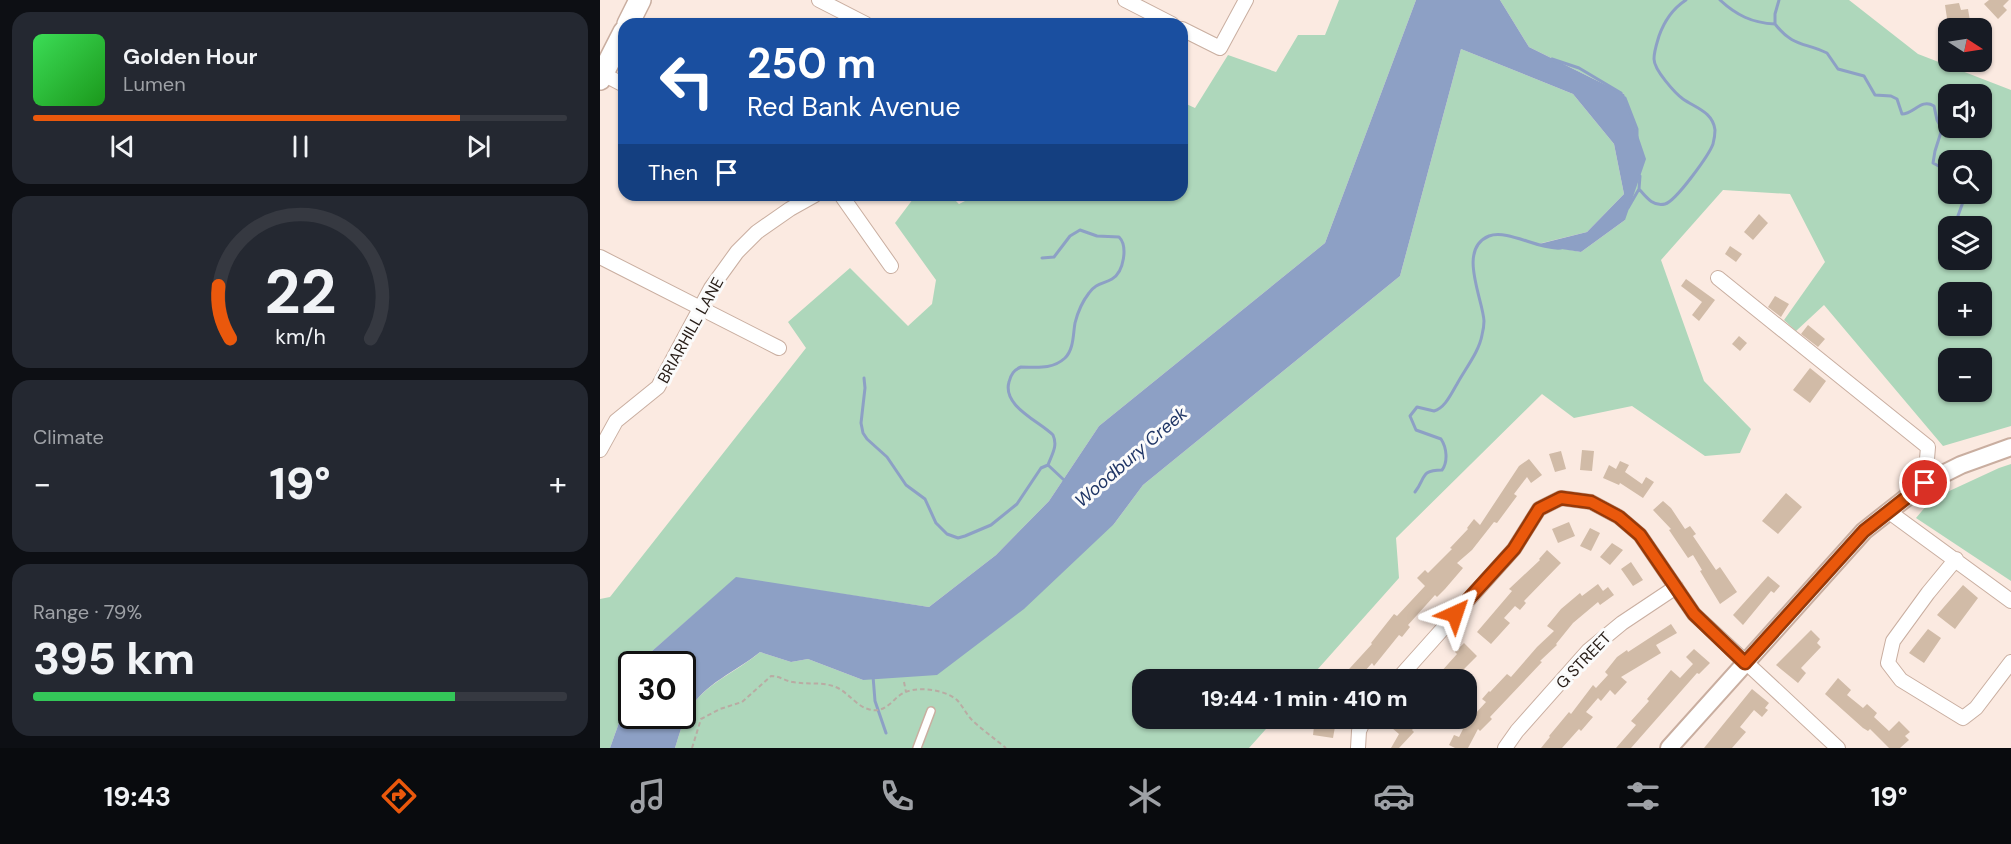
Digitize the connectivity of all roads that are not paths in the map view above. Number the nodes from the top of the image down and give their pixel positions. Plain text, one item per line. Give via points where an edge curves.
1 (640, 0) edge
2 (819, 0) edge
3 (1125, 0) edge
4 (1246, 0) edge
5 (631, 18) edge
6 (854, 18) edge
7 (1160, 18) edge
8 (1188, 32) edge
9 (618, 44) edge
10 (601, 77) edge
11 (618, 83) edge
12 (804, 201) edge
13 (845, 201) edge
14 (600, 257) edge
15 (891, 266) dead end
16 (1718, 278) dead end
17 (700, 308) junction
18 (779, 348) dead end
19 (601, 444) edge
20 (2011, 447) edge
21 (1925, 483) junction
22 (1888, 510) junction
23 (1956, 559) junction
24 (1676, 587) junction
25 (2011, 601) edge
26 (2011, 662) edge
27 (1745, 663) junction
28 (1407, 669) edge
29 (931, 711) dead end
30 (1360, 729) edge
31 (917, 748) edge
32 (1358, 748) edge
33 (1505, 748) edge
34 (1669, 748) edge
35 (1838, 748) edge

1 - 5 main road
2 - 6 street
3 - 7 street
4 - 8 street via 1220,48
9 - 10 main road
10 - 11 street
12 - 17 street, BRIARHILL LANE via 737,252
13 - 15 street
14 - 17 street
16 - 21 street via 1928,447
17 - 18 street
17 - 19 street, BRIARHILL LANE via 658,387 616,421
20 - 21 street
21 - 22 street
22 - 23 street
22 - 27 street via 1864,531
23 - 25 street
23 - 26 street via 1893,641 1888,663 1901,680 1963,718 1976,708
24 - 27 street via 1694,614
24 - 28 street via 1640,535 1619,517 1591,502 1561,498 1539,509 1514,549
24 - 33 street, G STREET via 1588,651
27 - 34 street
27 - 35 street
29 - 31 lane
30 - 32 street

